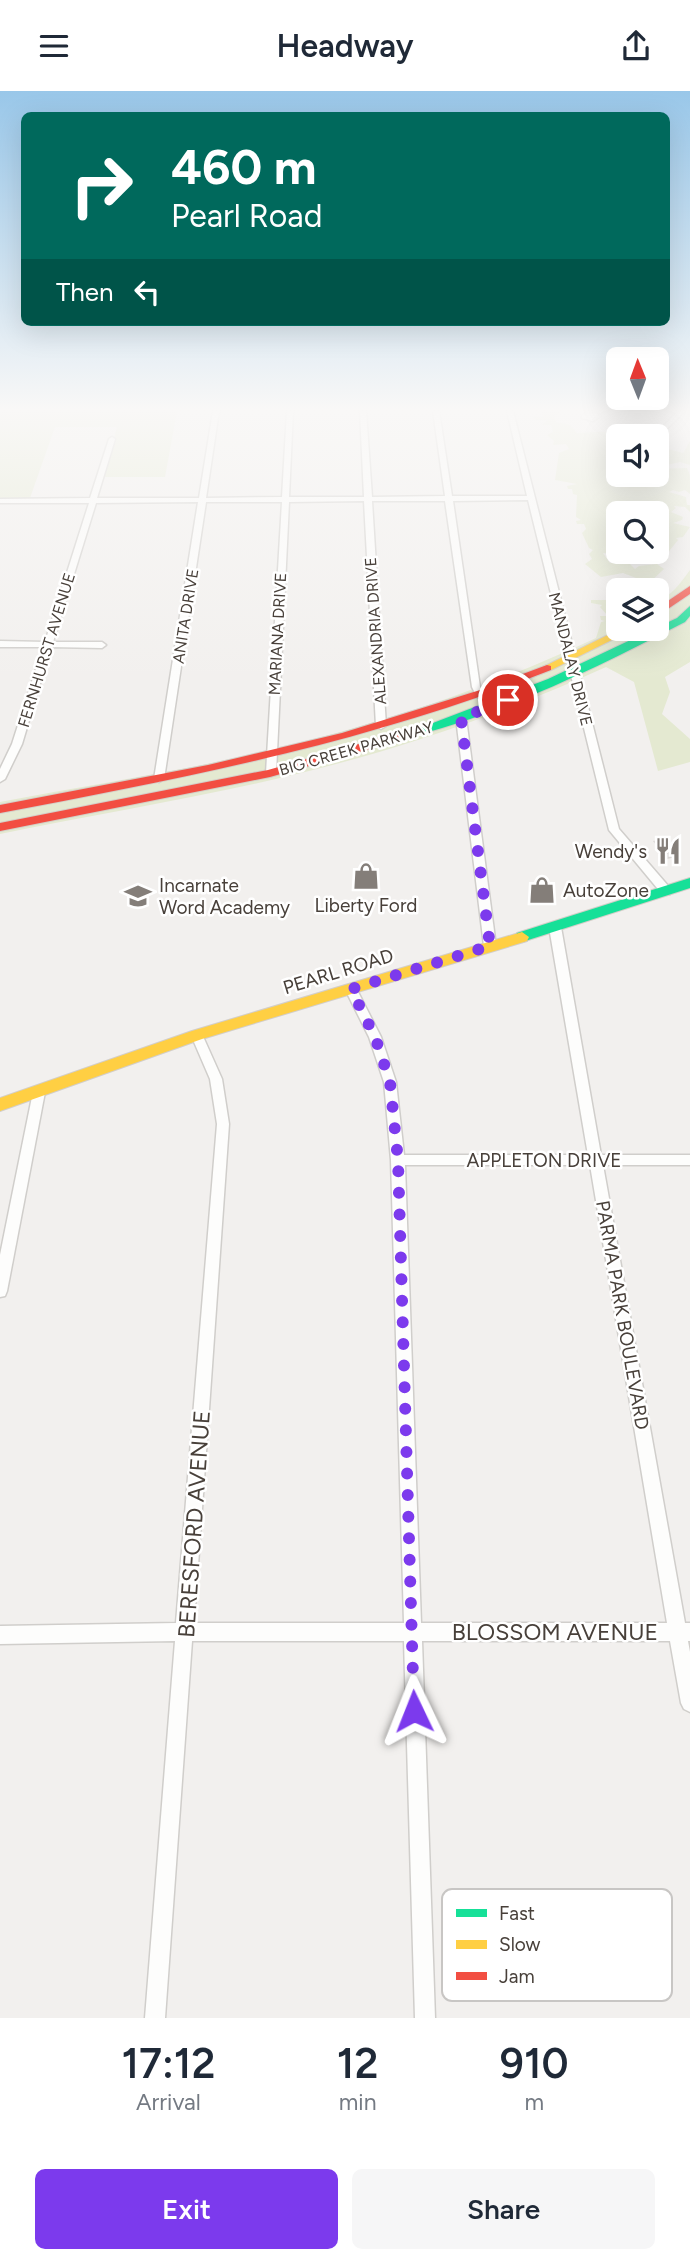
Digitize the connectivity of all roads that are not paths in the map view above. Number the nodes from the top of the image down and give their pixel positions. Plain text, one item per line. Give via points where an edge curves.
1 (93, 500) edge
2 (203, 500) edge
3 (285, 501) edge
4 (366, 501) edge
5 (449, 501) edge
6 (532, 501) edge
7 (688, 597) edge
8 (669, 607) edge
9 (611, 641) edge
10 (0, 644) edge
11 (49, 644) junction
12 (102, 645) dead end
13 (573, 665) junction
14 (480, 695) junction
15 (461, 718) junction
16 (381, 726) junction
17 (270, 765) junction
18 (0, 779) edge
19 (159, 779) junction
20 (0, 809) edge
21 (0, 827) edge
22 (690, 883) edge
23 (666, 891) junction
24 (555, 927) junction
25 (490, 946) junction
26 (351, 989) junction
27 (197, 1035) junction
28 (39, 1092) junction
29 (0, 1105) edge
30 (398, 1160) junction
31 (597, 1160) junction
32 (690, 1160) edge
33 (0, 1291) edge
34 (186, 1632) junction
35 (411, 1632) junction
36 (684, 1632) edge
37 (0, 1635) edge
38 (690, 1703) edge
39 (155, 2018) edge
40 (425, 2018) edge

1 - 11 street, FERNHURST AVENUE
2 - 19 street, ANITA DRIVE
3 - 17 street, MARIANA DRIVE
4 - 16 street, ALEXANDRIA DRIVE
5 - 14 street via 475,687
6 - 13 street, MANDALAY DRIVE
7 - 8 street, BIG CREEK PARKWAY
7 - 13 street, BIG CREEK PARKWAY via 681,620
9 - 13 street, BIG CREEK PARKWAY
10 - 11 street
11 - 12 street
11 - 18 street, FERNHURST AVENUE via 17,744
13 - 14 street, BIG CREEK PARKWAY
13 - 15 street, BIG CREEK PARKWAY
13 - 23 street, MANDALAY DRIVE via 614,830
14 - 16 street, BIG CREEK PARKWAY
15 - 17 street, BIG CREEK PARKWAY via 386,742
15 - 25 street
16 - 17 street, BIG CREEK PARKWAY
17 - 19 street, BIG CREEK PARKWAY
17 - 21 street, BIG CREEK PARKWAY
19 - 20 street, BIG CREEK PARKWAY
22 - 23 street, PEARL ROAD
23 - 24 street, PEARL ROAD
24 - 25 street, PEARL ROAD
24 - 31 street, PARMA PARK BOULEVARD
25 - 26 street, PEARL ROAD
26 - 27 street, PEARL ROAD
26 - 30 street via 375,1037 390,1082
27 - 28 street, PEARL ROAD
27 - 34 street, BERESFORD AVENUE via 216,1079 223,1124
28 - 29 street, PEARL ROAD
28 - 33 street
30 - 31 street, APPLETON DRIVE
30 - 35 street
31 - 32 street, APPLETON DRIVE
31 - 36 street, PARMA PARK BOULEVARD
34 - 35 street, BLOSSOM AVENUE
34 - 37 street, BLOSSOM AVENUE
34 - 39 street, BERESFORD AVENUE
35 - 36 street, BLOSSOM AVENUE
35 - 40 street
36 - 38 street, PARMA PARK BOULEVARD

